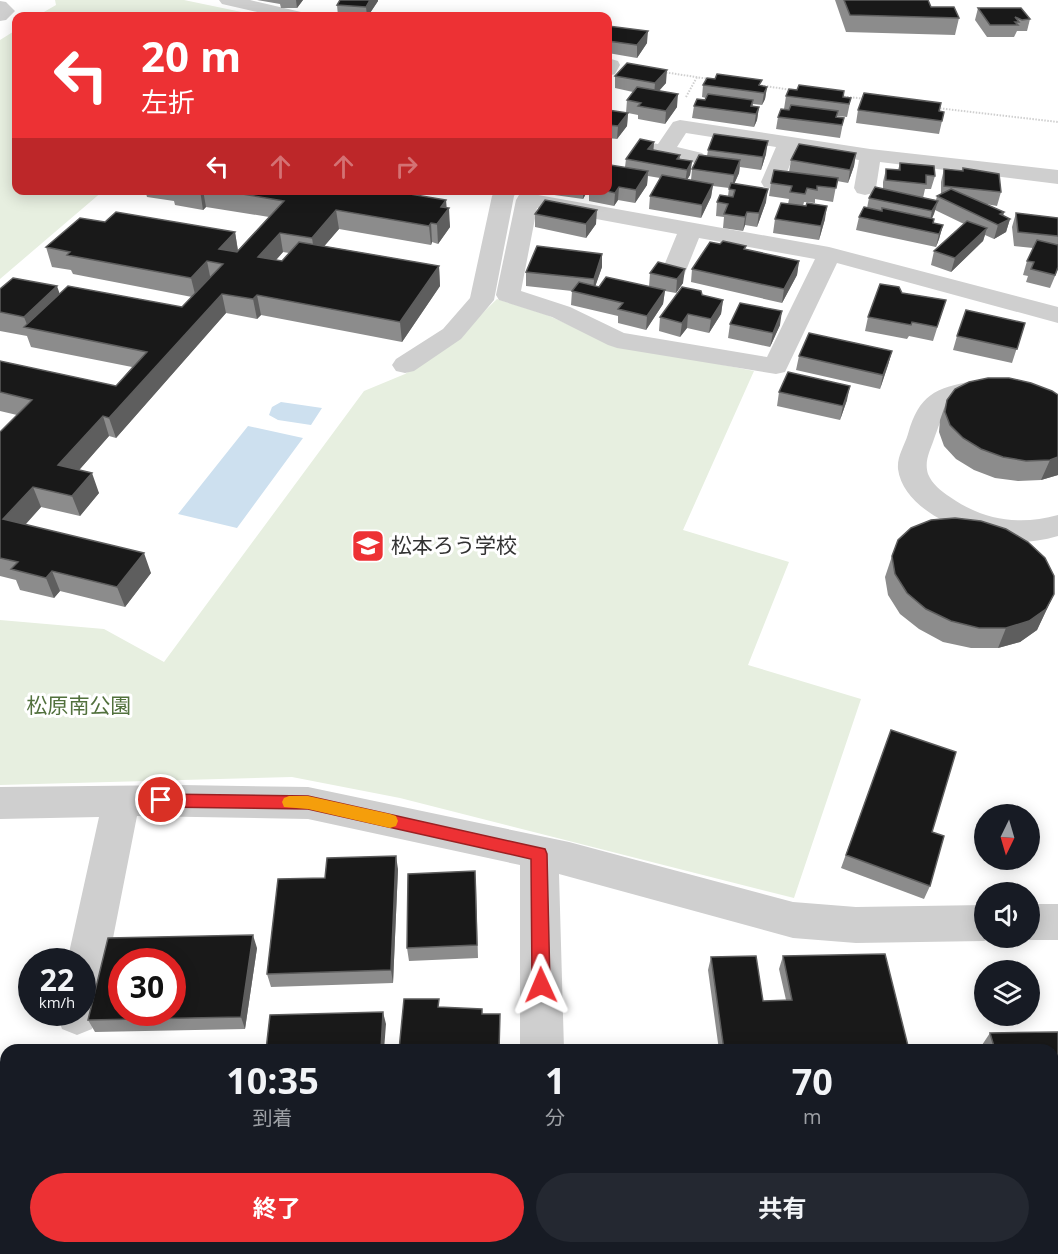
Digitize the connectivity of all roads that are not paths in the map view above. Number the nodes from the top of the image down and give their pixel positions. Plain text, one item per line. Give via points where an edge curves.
1 (11, 0) edge
2 (228, 0) edge
3 (0, 6) edge
4 (278, 12) edge
5 (0, 16) edge
6 (789, 142) junction
7 (635, 147) edge
8 (664, 151) junction
9 (870, 154) junction
10 (695, 157) edge
11 (1058, 177) edge
12 (772, 182) edge
13 (865, 188) dead end
14 (504, 195) edge
15 (691, 229) junction
16 (829, 254) junction
17 (671, 278) edge
18 (1058, 315) edge
19 (405, 365) dead end
20 (1058, 408) edge
21 (1058, 525) edge
22 (121, 801) junction
23 (0, 803) edge
24 (539, 854) junction
25 (1040, 922) edge
26 (1058, 922) edge
27 (974, 923) edge
28 (91, 948) edge
29 (542, 1044) edge

1 - 3 street
2 - 4 street
3 - 5 street via 6,11
6 - 8 street via 680,126
6 - 9 street
6 - 12 street
7 - 8 street
8 - 10 street
9 - 11 street
9 - 13 street
14 - 19 street via 482,300 452,334
15 - 16 street
15 - 16 street via 527,200 529,251 508,295 561,312 617,340 776,366
15 - 17 street
16 - 18 street
20 - 21 street via 1013,391 959,392 942,399 930,410 912,462 915,476 927,494 942,508 967,521 1025,531
22 - 23 street
22 - 24 street via 308,803
22 - 28 street
24 - 27 street via 793,921 856,925
24 - 29 street
25 - 26 street

